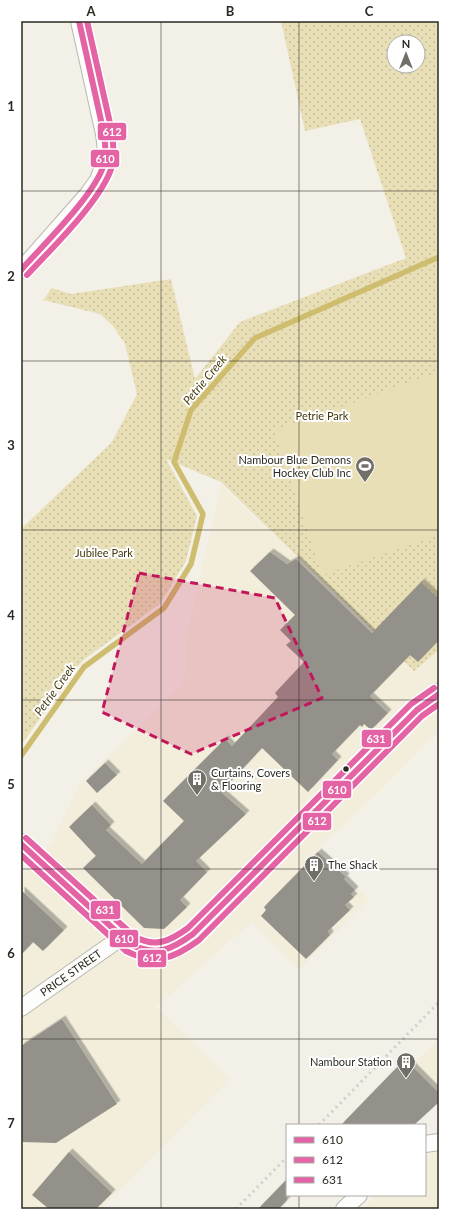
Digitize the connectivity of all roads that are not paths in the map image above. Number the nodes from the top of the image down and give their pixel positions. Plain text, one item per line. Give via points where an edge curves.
1 (79, 21) edge
2 (21, 270) edge
3 (439, 694) edge
4 (21, 844) edge
5 (122, 937) junction
6 (21, 1008) edge
7 (439, 1142) edge
8 (426, 1144) edge
9 (358, 1196) edge
10 (344, 1209) edge

1 - 2 street via 104,134 104,164 98,180 88,194
3 - 5 street via 412,716 236,893 183,942 156,951 138,948
4 - 5 street
5 - 6 street, PRICE STREET
7 - 8 street
9 - 10 street

